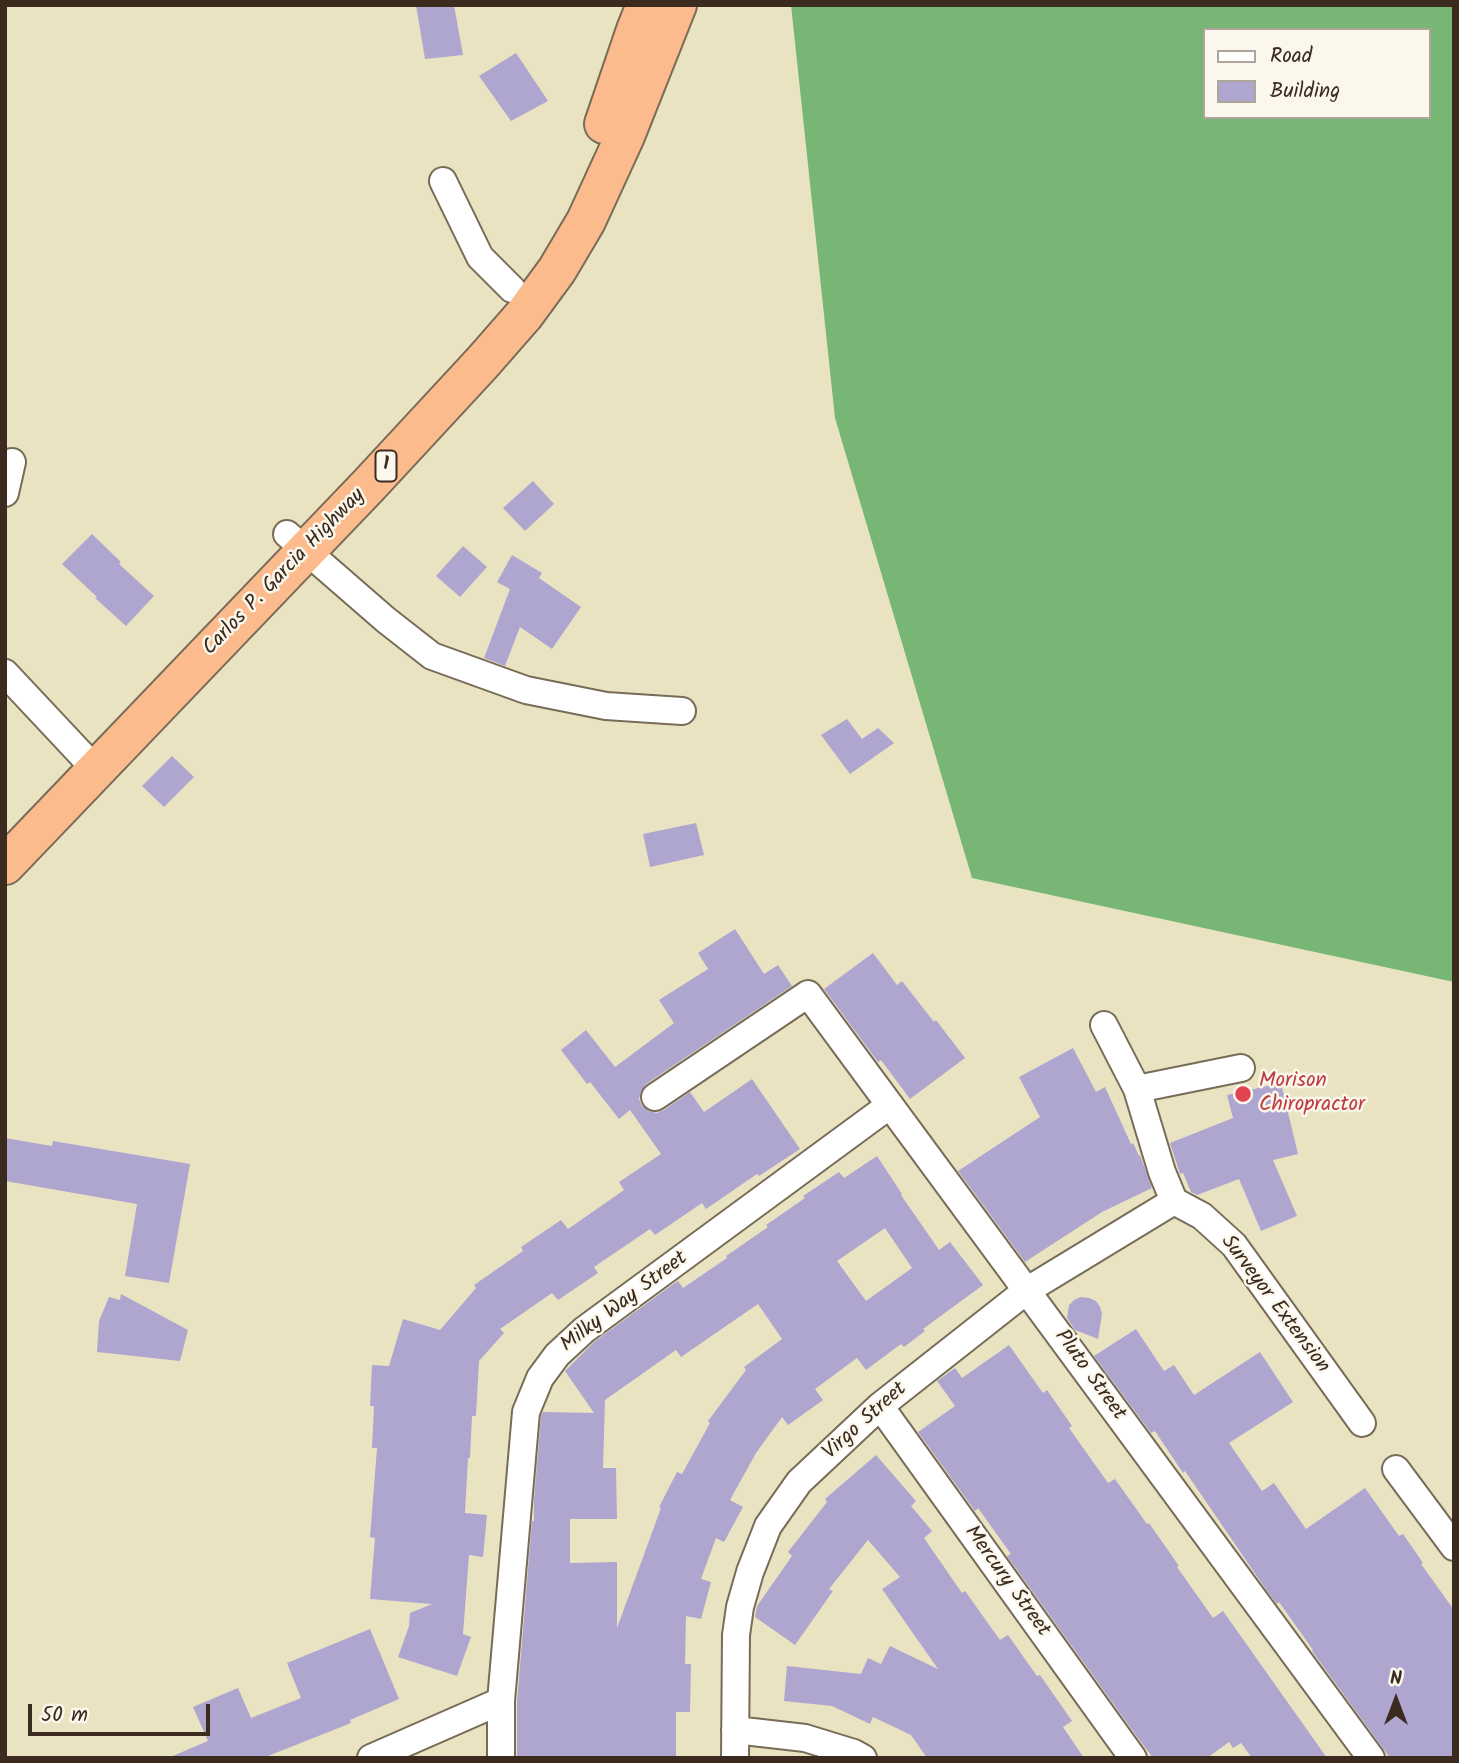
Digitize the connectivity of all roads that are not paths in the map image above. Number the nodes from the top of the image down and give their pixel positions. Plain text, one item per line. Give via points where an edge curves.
1 (646, 5) edge
2 (677, 5) edge
3 (443, 181) dead end
4 (512, 289) junction
5 (12, 462) dead end
6 (5, 493) edge
7 (296, 542) junction
8 (5, 673) edge
9 (682, 711) dead end
10 (87, 761) junction
11 (5, 828) edge
12 (5, 865) edge
13 (1104, 1025) dead end
14 (1241, 1069) dead end
15 (1137, 1089) junction
16 (655, 1097) dead end
17 (890, 1105) junction
18 (1174, 1201) junction
19 (1026, 1291) junction
20 (880, 1406) junction
21 (1362, 1423) dead end
22 (1396, 1469) dead end
23 (1454, 1547) edge
24 (501, 1701) junction
25 (735, 1730) junction
26 (371, 1758) edge
27 (501, 1758) edge
28 (735, 1758) edge
29 (863, 1758) edge
30 (1133, 1758) edge
31 (1371, 1758) edge

1 - 4 highway, Carlos P. Garcia Highway / 1 via 604,123 565,207
2 - 7 highway, Carlos P. Garcia Highway / 1 via 625,136 586,221 557,270 482,363
3 - 4 street via 480,257
4 - 7 highway, Carlos P. Garcia Highway / 1
5 - 6 street
7 - 9 street via 432,656 526,690 606,706
7 - 10 highway, Carlos P. Garcia Highway / 1
8 - 10 street
10 - 11 highway, Carlos P. Garcia Highway / 1
10 - 12 highway, Carlos P. Garcia Highway / 1
13 - 15 street
14 - 15 street
15 - 18 street
16 - 17 street, Pluto Street via 808,994
17 - 19 street, Pluto Street
17 - 24 street, Milky Way Street via 584,1331 557,1354 540,1378 526,1412
18 - 19 street, Virgo Street
18 - 21 street, Surveyor Extension via 1202,1216 1234,1245
19 - 20 street, Virgo Street
19 - 31 street, Pluto Street
20 - 25 street, Virgo Street via 799,1482 768,1525 740,1607
20 - 30 street, Mercury Street
22 - 23 street
24 - 26 street
24 - 27 street, Milky Way Street
25 - 28 street, Virgo Street
25 - 29 street via 805,1738

